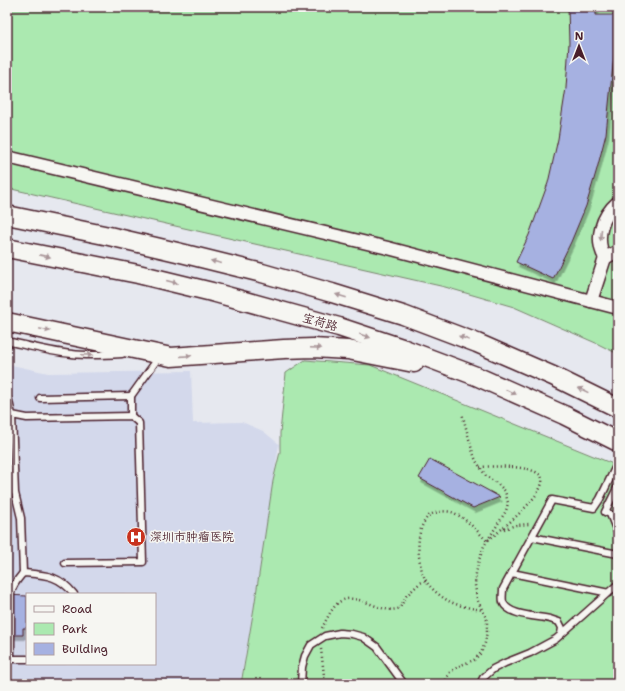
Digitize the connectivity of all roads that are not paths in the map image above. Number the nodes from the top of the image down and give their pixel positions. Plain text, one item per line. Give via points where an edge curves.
1 (7, 157) edge
2 (618, 202) edge
3 (7, 215) edge
4 (7, 248) edge
5 (618, 251) edge
6 (605, 258) junction
7 (591, 301) junction
8 (618, 308) edge
9 (7, 322) edge
10 (7, 341) edge
11 (153, 353) junction
12 (476, 376) junction
13 (131, 396) junction
14 (7, 398) edge
15 (40, 398) dead end
16 (618, 408) edge
17 (10, 415) edge
18 (131, 416) junction
19 (618, 442) edge
20 (618, 462) edge
21 (618, 486) edge
22 (594, 508) junction
23 (605, 512) junction
24 (618, 534) edge
25 (532, 537) junction
26 (618, 554) edge
27 (65, 563) dead end
28 (23, 573) junction
29 (512, 573) junction
30 (618, 584) edge
31 (609, 592) junction
32 (73, 593) edge
33 (561, 634) junction
34 (9, 659) edge
35 (26, 659) edge
36 (301, 684) edge
37 (404, 684) edge
38 (480, 684) edge

1 - 7 street via 388,248
2 -> 6 street via 611,208 601,227 600,247
16 -> 3 main road via 477,343 403,315 262,273 109,236
4 -> 12 main road, 宝荷路 via 138,274 281,310 346,329
5 - 6 street
6 - 7 street
7 - 8 street
9 -> 11 main road
10 -> 11 lane via 73,354
11 -> 12 main road via 171,357 284,349 348,350
11 - 13 lane
12 -> 19 main road, 宝荷路
13 - 15 lane
13 - 18 lane
14 - 17 lane
17 - 18 lane via 27,418
17 - 28 lane via 15,493 21,518
18 - 27 lane via 139,423 143,562
20 - 22 lane
21 - 23 lane
22 - 23 lane
22 - 25 lane via 552,500
23 - 24 lane via 610,514
25 - 26 lane
25 - 29 lane
28 - 32 lane via 59,580
28 - 34 lane via 11,592
29 - 31 lane
29 - 33 lane via 503,589 504,603 516,612 559,622
30 - 31 lane
31 - 33 lane
33 - 38 lane via 530,653 493,669
34 - 35 lane
36 - 37 lane via 302,667 311,645 324,636 340,633 363,637 377,647

